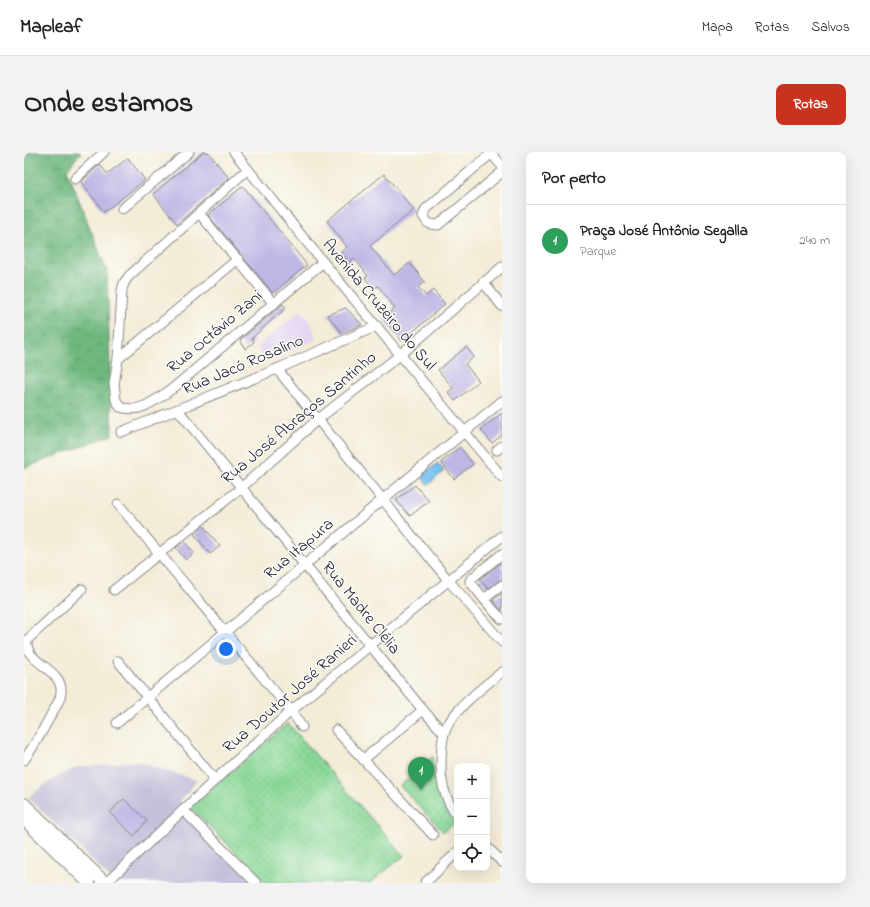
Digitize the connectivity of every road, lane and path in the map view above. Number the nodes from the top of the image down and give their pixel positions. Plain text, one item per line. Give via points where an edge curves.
1 (104, 152) edge
2 (189, 152) edge
3 (234, 152) edge
4 (492, 153) edge
5 (502, 166) edge
6 (248, 169) junction
7 (502, 172) edge
8 (75, 179) dead end
9 (122, 209) dead end
10 (199, 213) junction
11 (238, 259) junction
12 (323, 262) junction
13 (502, 267) edge
14 (483, 282) junction
15 (274, 304) junction
16 (502, 306) edge
17 (376, 326) junction
18 (400, 355) junction
19 (118, 359) junction
20 (277, 369) junction
21 (502, 401) edge
22 (178, 410) junction
23 (317, 420) junction
24 (121, 432) dead end
25 (465, 432) junction
26 (502, 477) edge
27 (241, 488) junction
28 (382, 500) junction
29 (118, 504) dead end
30 (502, 536) edge
31 (160, 554) junction
32 (502, 554) edge
33 (305, 566) junction
34 (448, 580) junction
35 (502, 584) edge
36 (82, 588) dead end
37 (114, 590) dead end
38 (484, 599) junction
39 (494, 611) junction
40 (502, 619) edge
41 (482, 620) junction
42 (224, 632) junction
43 (502, 642) edge
44 (370, 646) junction
45 (118, 661) dead end
46 (502, 672) edge
47 (147, 698) junction
48 (423, 710) junction
49 (291, 711) junction
50 (117, 723) dead end
51 (302, 726) dead end
52 (336, 730) dead end
53 (444, 733) junction
54 (364, 759) junction
55 (24, 760) edge
56 (215, 780) junction
57 (24, 804) edge
58 (183, 810) junction
59 (454, 812) edge
60 (30, 820) edge
61 (433, 835) dead end
62 (490, 850) edge
63 (454, 855) edge
64 (502, 862) edge
65 (89, 883) edge
66 (105, 883) edge
67 (256, 883) edge
68 (425, 883) edge

1 - 8 street
2 - 9 street
3 - 6 street, Avenida Cruzeiro do Sul
4 - 5 street
4 - 7 street via 426,209 423,216 430,224 438,224
6 - 10 street
6 - 12 street, Avenida Cruzeiro do Sul
10 - 11 street
10 - 19 street via 124,283
11 - 15 street
11 - 19 street
12 - 15 street, Rua Octávio Zani
12 - 17 street, Avenida Cruzeiro do Sul
13 - 14 street, Rua José Abraços Santinho
14 - 16 street
14 - 18 street, Rua José Abraços Santinho
15 - 19 street, Rua Octávio Zani via 172,389 140,409 120,408 116,400 114,389
17 - 18 street, Avenida Cruzeiro do Sul
17 - 20 street, Rua Jacó Rosalino
18 - 23 street, Rua José Abraços Santinho
18 - 25 street, Avenida Cruzeiro do Sul
20 - 22 street, Rua Jacó Rosalino
20 - 23 street
21 - 25 street, Rua Itapura
22 - 24 street, Rua Jacó Rosalino
22 - 27 street, Rua Madre Clélia
23 - 27 street, Rua José Abraços Santinho
23 - 28 street
25 - 26 street, Avenida Cruzeiro do Sul
25 - 28 street, Rua Itapura
27 - 31 street, Rua José Abraços Santinho
27 - 33 street, Rua Madre Clélia
28 - 33 street, Rua Itapura
28 - 34 street
29 - 31 street
30 - 34 street, Rua Doutor José Ranieri
31 - 37 street, Rua José Abraços Santinho
31 - 42 street
32 - 38 street via 470,581
33 - 42 street, Rua Itapura
33 - 44 street, Rua Madre Clélia
34 - 41 street
34 - 44 street, Rua Doutor José Ranieri
35 - 38 street
36 - 55 street via 27,640 28,650 56,676 61,692 40,736
38 - 39 street
39 - 40 street
39 - 41 street
41 - 43 street
42 - 47 street, Rua Itapura
42 - 49 street
44 - 48 street, Rua Madre Clélia
44 - 49 street, Rua Doutor José Ranieri
45 - 47 street
46 - 53 street via 463,705
47 - 50 street, Rua Itapura
47 - 56 street
48 - 53 street, Rua Madre Clélia
48 - 54 street
49 - 51 street
49 - 56 street, Rua Doutor José Ranieri
52 - 54 street
53 - 59 street via 441,774 446,795
54 - 61 street
56 - 58 street, Rua Doutor José Ranieri
57 - 60 main road
58 - 66 street, Rua Doutor José Ranieri
58 - 67 street
60 - 65 main road
60 - 66 main road
62 - 64 street
63 - 68 street

